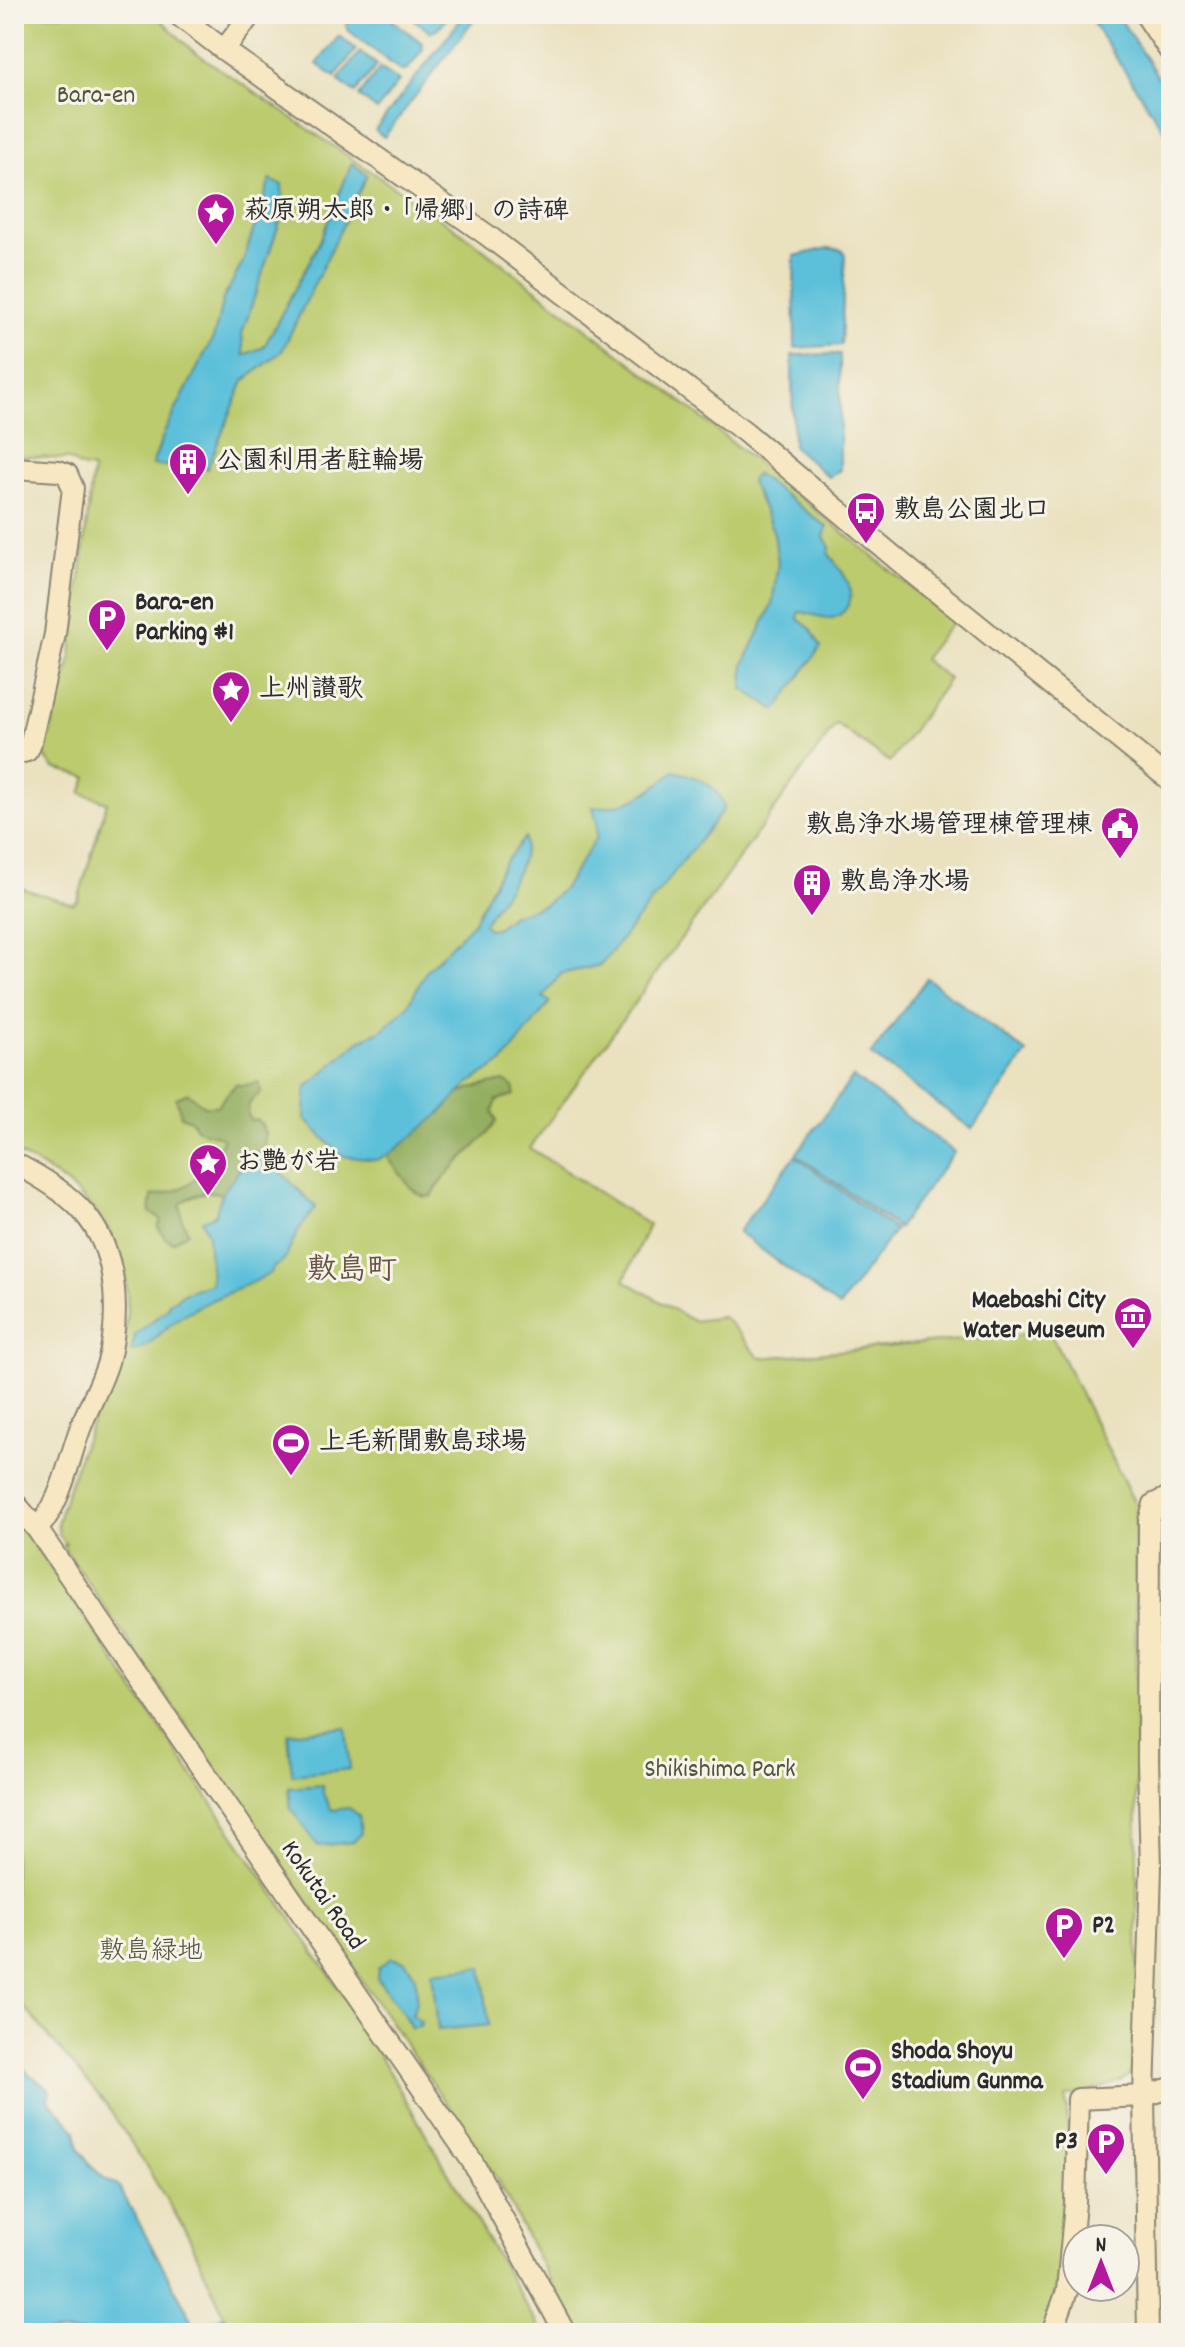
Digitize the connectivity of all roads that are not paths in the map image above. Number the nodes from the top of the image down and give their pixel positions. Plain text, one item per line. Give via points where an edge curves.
1 (177, 14) edge
2 (251, 14) edge
3 (1145, 14) edge
4 (224, 50) junction
5 (1171, 53) edge
6 (14, 468) edge
7 (14, 754) edge
8 (1171, 781) edge
9 (14, 1163) edge
10 (1171, 1496) edge
11 (14, 1502) edge
12 (37, 1529) junction
13 (1171, 2088) edge
14 (1144, 2096) junction
15 (565, 2333) edge
16 (1052, 2333) edge
17 (1148, 2333) edge

1 - 4 street
2 - 4 street
3 - 5 street
4 - 8 street via 487,235 745,432
6 - 7 street via 59,471 67,474 73,488 51,656 30,746
9 - 12 street via 68,1196 95,1226 112,1267 115,1304 108,1364 51,1510
10 - 14 street via 1154,1504 1149,1521 1151,1868
11 - 12 street, Kokutai Road
12 - 15 street, Kokutai Road via 472,2161
13 - 14 street
14 - 16 street via 1078,2099 1067,2291
14 - 17 street

